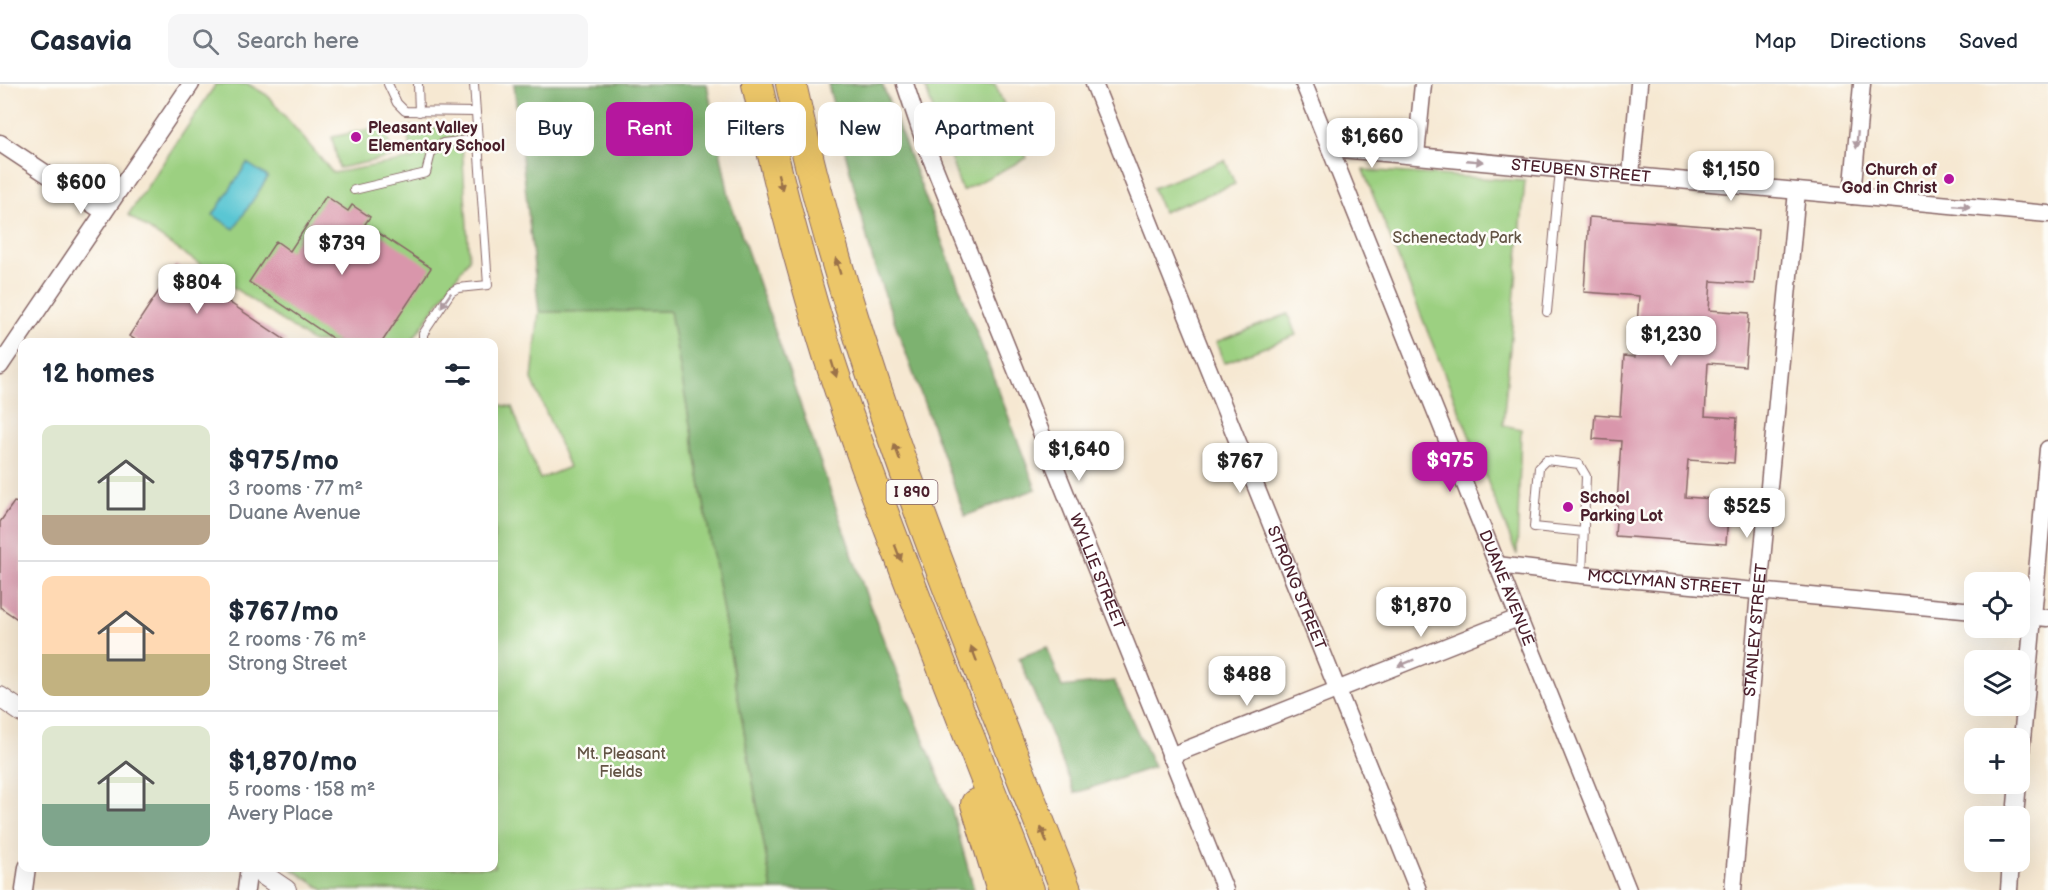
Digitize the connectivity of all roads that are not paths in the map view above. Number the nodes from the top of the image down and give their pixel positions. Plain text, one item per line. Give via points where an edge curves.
1 (191, 84) edge
2 (388, 84) edge
3 (418, 84) edge
4 (474, 84) edge
5 (757, 84) edge
6 (791, 84) edge
7 (905, 84) edge
8 (1094, 84) edge
9 (1304, 84) edge
10 (1423, 84) edge
11 (1639, 84) edge
12 (1862, 84) edge
13 (419, 112) junction
14 (475, 112) junction
15 (477, 139) junction
16 (0, 143) edge
17 (1330, 148) junction
18 (1416, 155) junction
19 (1560, 169) junction
20 (1631, 175) junction
21 (354, 190) dead end
22 (1797, 191) junction
23 (1852, 196) junction
24 (104, 212) junction
25 (2048, 214) edge
26 (1547, 312) dead end
27 (19, 338) edge
28 (423, 338) edge
29 (18, 339) edge
30 (0, 366) edge
31 (2048, 449) edge
32 (1584, 532) junction
33 (1497, 565) junction
34 (1582, 575) junction
35 (1759, 592) junction
36 (1964, 610) edge
37 (2033, 616) edge
38 (1518, 618) junction
39 (926, 624) junction
40 (1337, 690) junction
41 (0, 697) edge
42 (18, 709) edge
43 (2023, 728) edge
44 (1170, 756) junction
45 (26, 872) edge
46 (249, 872) edge
47 (258, 872) edge
48 (2010, 872) edge
49 (1064, 885) edge
50 (24, 890) edge
51 (246, 890) edge
52 (286, 890) edge
53 (1002, 890) edge
54 (1029, 890) edge
55 (1225, 890) edge
56 (1418, 890) edge
57 (1628, 890) edge
58 (1733, 890) edge
59 (2009, 890) edge

1 - 24 street
2 - 13 lane via 400,108
3 - 13 lane
4 - 14 lane
5 -> 39 highway, I 890 via 786,206 832,365
49 -> 6 highway, I 890 via 896,450 842,282
7 - 44 street, WYLLIE STREET
8 - 40 street, STRONG STREET
9 - 17 street, DUANE AVENUE
10 - 18 street
11 - 20 street
12 -> 23 street
13 - 14 lane
14 - 15 lane
15 - 21 lane via 443,143 432,153 426,173
15 -> 28 lane via 488,285 451,292
16 - 24 street
17 - 18 street, STEUBEN STREET
17 - 33 street, DUANE AVENUE
18 -> 19 street, STEUBEN STREET
19 - 20 street, STEUBEN STREET
19 - 26 lane
20 - 22 street, STEUBEN STREET
22 - 23 street, STEUBEN STREET
22 - 35 street, STANLEY STREET
23 -> 25 street, STEUBEN STREET
24 - 27 street
29 - 30 street
31 - 37 street
32 - 32 lane via 1586,476 1579,464 1546,460 1539,467 1534,527
32 - 34 lane
33 - 34 street, MCCLYMAN STREET
33 - 38 street, DUANE AVENUE
34 - 35 street, MCCLYMAN STREET
35 - 36 street, MCCLYMAN STREET
35 - 58 street, STANLEY STREET
37 - 43 street
38 -> 40 street
38 - 57 street, DUANE AVENUE
39 - 53 highway via 960,755
39 - 54 highway, I 890
40 - 44 street
40 - 56 street, STRONG STREET
41 - 42 street
44 - 55 street, WYLLIE STREET
45 - 50 street
46 - 51 street
47 - 52 street
48 - 59 street

